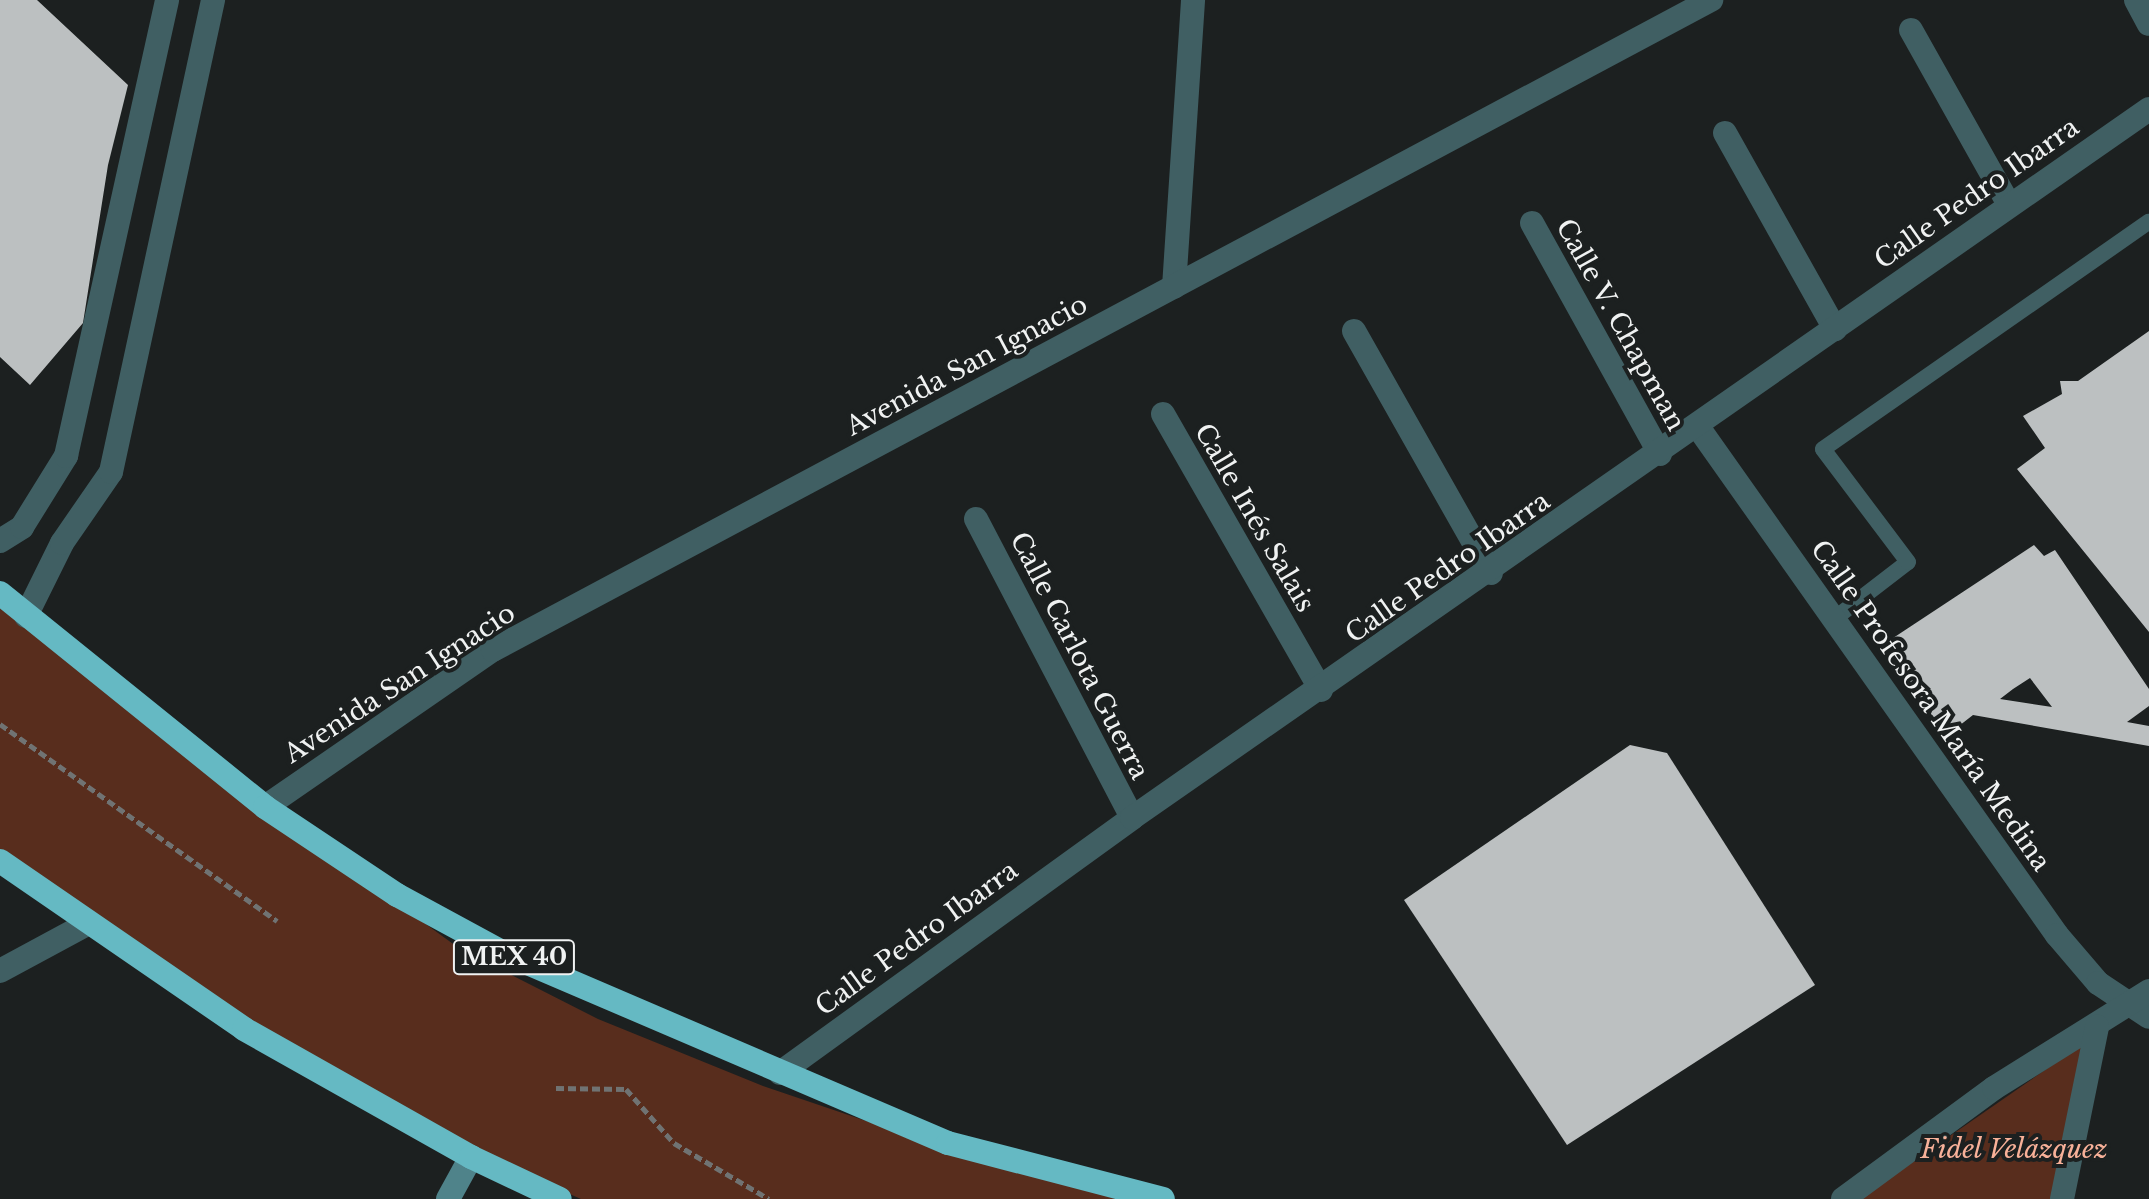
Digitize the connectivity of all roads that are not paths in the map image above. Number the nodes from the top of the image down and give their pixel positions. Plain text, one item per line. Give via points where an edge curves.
1 (167, 0) edge
2 (213, 0) edge
3 (1193, 0) edge
4 (1711, 0) edge
5 (2136, 0) edge
6 (2149, 24) edge
7 (1911, 30) dead end
8 (2149, 109) edge
9 (1725, 133) dead end
10 (2008, 203) junction
11 (2149, 222) edge
12 (1532, 223) dead end
13 (1174, 287) junction
14 (1835, 329) junction
15 (1354, 331) dead end
16 (1163, 414) dead end
17 (1698, 427) junction
18 (1660, 454) junction
19 (976, 519) dead end
20 (0, 541) edge
21 (1491, 573) junction
22 (0, 593) edge
23 (26, 616) junction
24 (1834, 619) junction
25 (1321, 690) junction
26 (265, 807) junction
27 (1132, 818) junction
28 (0, 861) edge
29 (85, 925) junction
30 (0, 971) edge
31 (2149, 991) edge
32 (2138, 1012) edge
33 (2097, 1027) junction
34 (780, 1073) junction
35 (471, 1157) junction
36 (448, 1199) edge
37 (560, 1199) edge
38 (1163, 1199) edge
39 (1843, 1199) edge
40 (2062, 1199) edge

1 - 20 street via 66,456 22,527
2 - 23 street via 111,472 62,543
3 - 13 street
4 - 13 street, Avenida San Ignacio
5 - 6 street
7 - 10 street
8 - 10 street, Calle Pedro Ibarra
9 - 14 street
10 - 14 street, Calle Pedro Ibarra
11 - 24 lane via 1823,449 1908,562
12 - 18 street, Calle V. Chapman
13 - 26 street, Avenida San Ignacio via 493,650
14 - 17 street, Calle Pedro Ibarra
15 - 21 street
16 - 25 street, Calle Inés Salais
17 - 18 street, Calle Pedro Ibarra
17 - 24 street, Calle Profesora María Medina
18 - 21 street, Calle Pedro Ibarra
19 - 27 street, Calle Carlota Guerra
21 - 25 street, Calle Pedro Ibarra
22 - 23 highway, MEX 40
23 - 26 highway, MEX 40
24 - 32 street, Calle Profesora María Medina via 2057,935
25 - 27 street, Calle Pedro Ibarra
26 - 34 highway, MEX 40 via 397,895 502,952
27 - 34 street, Calle Pedro Ibarra
28 - 29 highway
29 - 30 street
29 - 35 highway via 244,1029
31 - 32 street
32 - 33 street
33 - 39 street via 1994,1088
33 - 40 street
34 - 38 highway, MEX 40 via 948,1143
35 - 36 main road
35 - 37 highway

